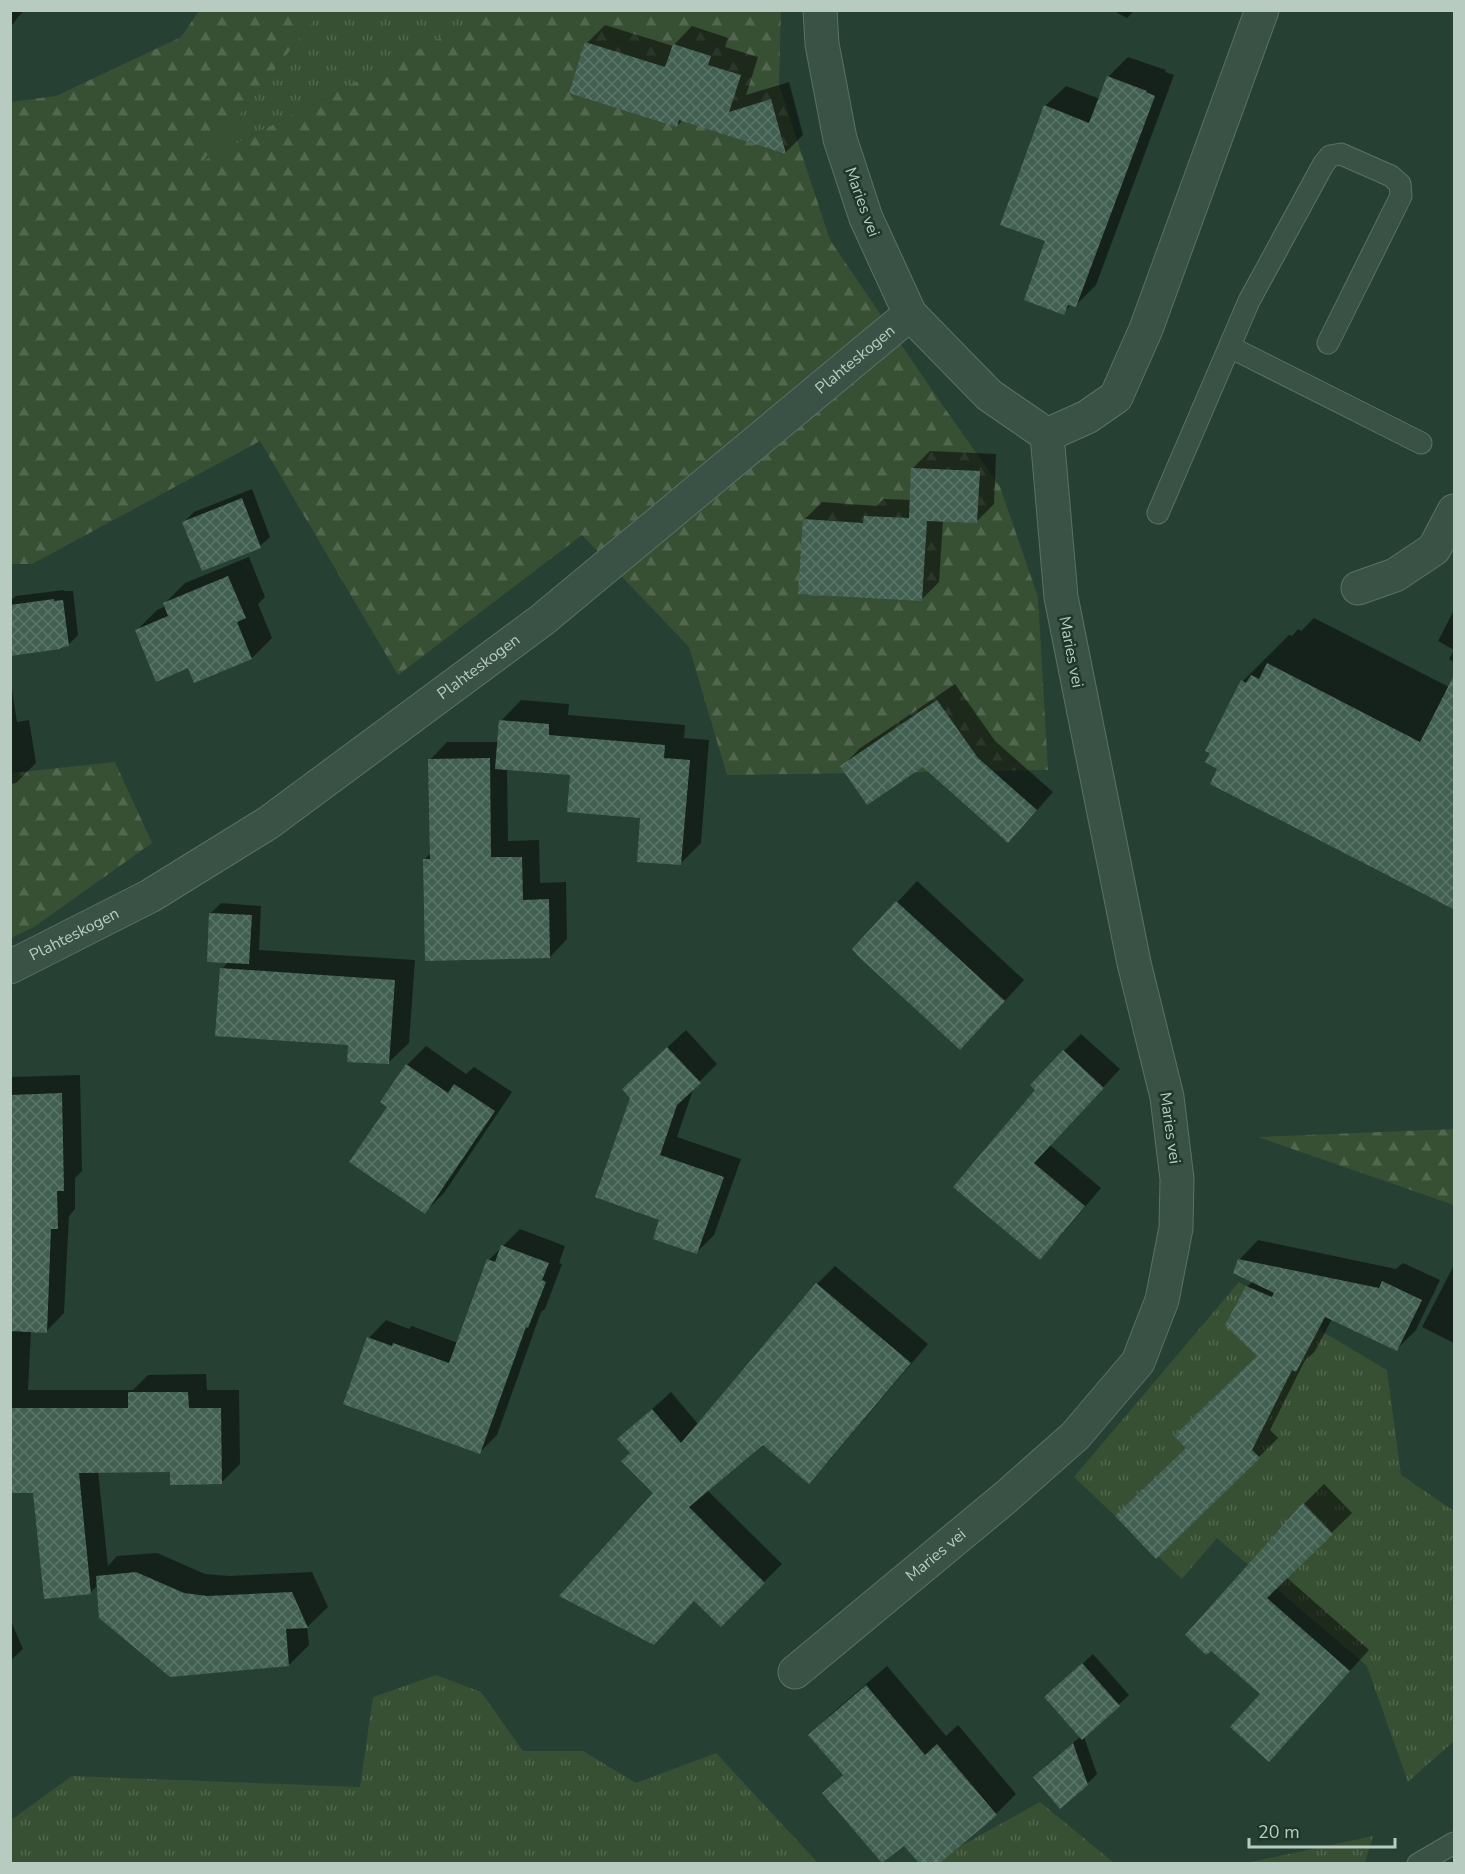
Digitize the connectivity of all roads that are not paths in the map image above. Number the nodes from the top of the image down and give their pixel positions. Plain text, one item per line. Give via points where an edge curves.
1 (820, 10) edge
2 (1262, 10) edge
3 (910, 314) junction
4 (1328, 343) dead end
5 (1230, 347) junction
6 (1047, 435) junction
7 (1421, 443) dead end
8 (1455, 511) edge
9 (1158, 513) dead end
10 (1358, 588) dead end
11 (10, 967) edge
12 (795, 1672) dead end
13 (1455, 1843) edge
14 (1418, 1863) edge

1 - 3 street, Maries vei via 822,44 840,139 866,218
2 - 6 street via 1146,329 1116,396 1087,417
3 - 6 street, Maries vei via 988,395
3 - 11 street, Plahteskogen via 542,620 268,823 150,896
4 - 5 lane via 1401,196 1400,183 1391,176 1341,154 1330,156 1323,165 1249,301
5 - 7 lane
5 - 9 lane
6 - 12 street, Maries vei via 1061,597 1134,963 1168,1108 1177,1179 1176,1218 1162,1300 1138,1362 1075,1436
8 - 10 street via 1434,549 1395,575
13 - 14 lane

